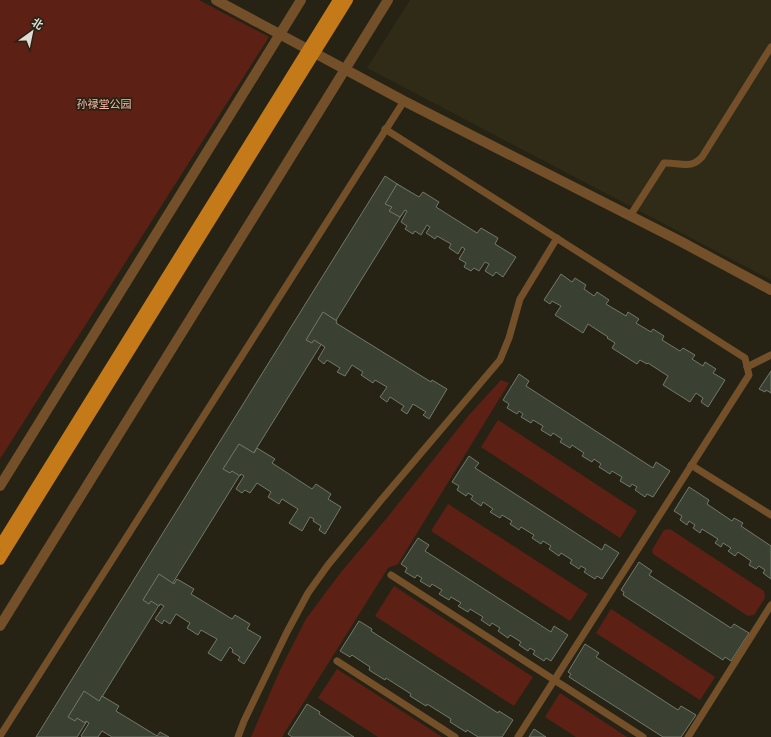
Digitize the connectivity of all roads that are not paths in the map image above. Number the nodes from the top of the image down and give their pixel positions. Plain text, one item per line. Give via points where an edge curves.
1 (216, 0) edge
2 (301, 0) edge
3 (338, 0) edge
4 (348, 0) edge
5 (388, 0) edge
6 (280, 34) junction
7 (771, 47) edge
8 (312, 50) junction
9 (346, 69) junction
10 (404, 100) junction
11 (386, 130) junction
12 (630, 216) junction
13 (557, 238) junction
14 (771, 290) edge
15 (771, 355) edge
16 (747, 367) junction
17 (692, 465) junction
18 (0, 486) edge
19 (771, 515) edge
20 (0, 545) edge
21 (0, 560) edge
22 (391, 575) dead end
23 (771, 605) edge
24 (0, 626) edge
25 (337, 661) dead end
26 (554, 680) junction
27 (0, 736) edge
28 (238, 737) edge
29 (455, 737) edge
30 (518, 737) edge
31 (643, 737) edge
32 (688, 737) edge

1 - 6 street
2 - 6 street
3 - 8 main road
4 - 8 main road
5 - 9 street
6 - 8 street
6 - 18 street
7 - 12 lane via 702,157 694,164 664,163
8 - 9 street
8 - 20 main road
8 - 21 main road
9 - 10 street
9 - 24 street
10 - 11 lane
10 - 12 street
11 - 13 lane
11 - 27 lane
12 - 14 street
13 - 16 lane via 745,358
13 - 28 lane via 520,299 510,338 500,360 382,499 308,593
15 - 16 lane
16 - 17 lane via 749,375
17 - 19 lane
17 - 26 lane
22 - 26 lane
23 - 32 lane
25 - 29 lane
26 - 30 lane
26 - 31 lane

